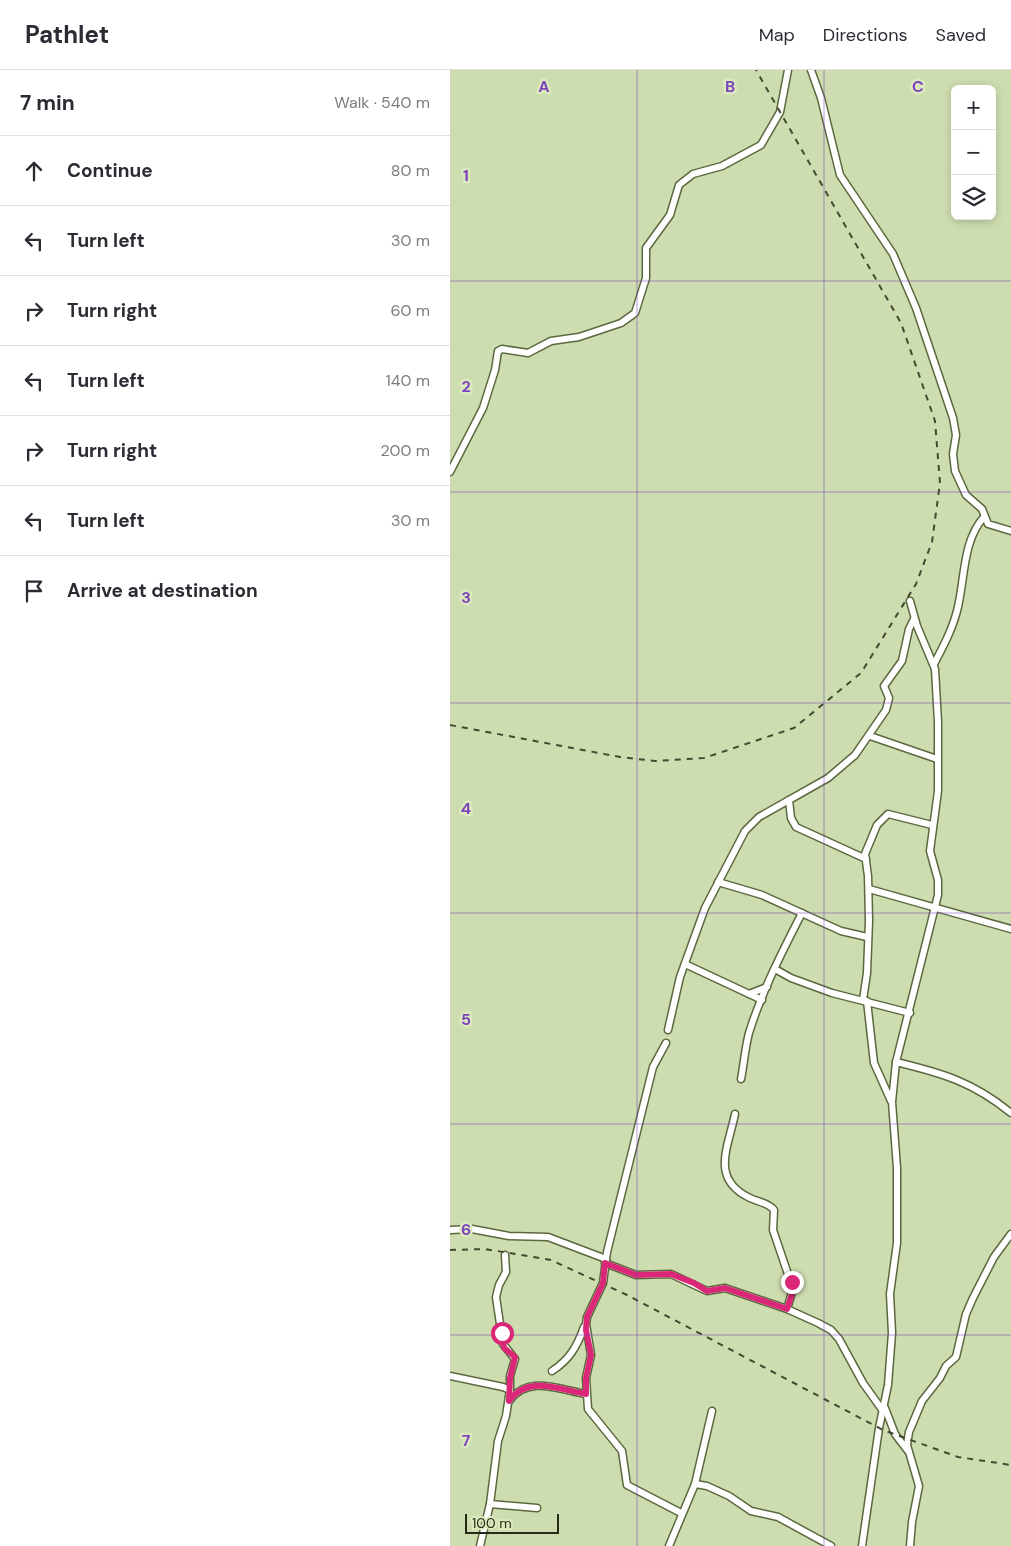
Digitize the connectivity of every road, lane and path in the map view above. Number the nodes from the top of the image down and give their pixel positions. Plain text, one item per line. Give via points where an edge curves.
1 (788, 70) edge
2 (811, 70) edge
3 (450, 472) edge
4 (984, 516) junction
5 (1011, 531) edge
6 (910, 601) dead end
7 (914, 619) junction
8 (934, 664) junction
9 (870, 736) junction
10 (937, 759) junction
11 (789, 800) junction
12 (932, 825) junction
13 (866, 859) junction
14 (718, 882) junction
15 (869, 890) junction
16 (936, 908) junction
17 (802, 913) junction
18 (1011, 929) edge
19 (867, 936) junction
20 (686, 964) junction
21 (775, 968) junction
22 (767, 987) junction
23 (749, 994) junction
24 (762, 1000) junction
25 (865, 1001) junction
26 (910, 1013) junction
27 (668, 1030) dead end
28 (666, 1043) dead end
29 (896, 1062) junction
30 (741, 1079) dead end
31 (892, 1102) junction
32 (1011, 1112) edge
33 (735, 1114) dead end
34 (450, 1230) edge
35 (1011, 1234) edge
36 (505, 1255) dead end
37 (605, 1261) junction
38 (787, 1309) junction
39 (586, 1324) junction
40 (552, 1371) dead end
41 (450, 1376) edge
42 (510, 1390) junction
43 (586, 1394) junction
44 (509, 1401) junction
45 (884, 1409) junction
46 (712, 1411) dead end
47 (908, 1451) junction
48 (695, 1484) junction
49 (490, 1504) junction
50 (537, 1508) dead end
51 (681, 1513) junction
52 (480, 1546) edge
53 (669, 1546) edge
54 (830, 1546) edge
55 (862, 1546) edge
56 (910, 1546) edge

1 - 3 street via 780,112 761,145 722,166 693,174 678,185 670,215 646,248 645,283 635,313 621,323 579,337 551,341 528,353 498,351 483,408
2 - 4 street via 840,175 893,254 916,308 953,418 955,471 966,495 982,509
4 - 5 street via 992,526
4 - 8 street via 970,544 954,620
6 - 7 street
7 - 8 street
7 - 9 street via 908,629 902,661 884,686 889,698 886,710
8 - 10 street
9 - 10 street
9 - 11 street via 836,772
10 - 12 street via 938,792
11 - 13 street via 791,818 796,827
11 - 14 street via 759,816 745,831
12 - 13 street via 888,814 878,825 866,851
12 - 16 street via 930,851 938,880
13 - 15 street
14 - 17 street via 762,895
14 - 20 street
15 - 16 street
15 - 19 street
16 - 18 street
16 - 26 street
17 - 19 street via 841,931
17 - 21 street
19 - 25 street
20 - 23 street
20 - 27 street
21 - 22 street
21 - 25 street via 791,978
22 - 23 street
22 - 24 street
23 - 24 street
24 - 30 street via 749,1035
25 - 26 street
25 - 31 street via 874,1063
26 - 29 street
28 - 37 street via 653,1067
29 - 31 street
29 - 32 street via 966,1083
31 - 45 street via 897,1168 897,1243 890,1294 892,1333
33 - 38 street via 724,1158 725,1173 733,1187 774,1210 773,1230 792,1282
34 - 37 street via 548,1236
35 - 47 street via 994,1257 971,1303 956,1357 922,1401 909,1432
36 - 42 street via 506,1272 496,1297 503,1344 515,1357
37 - 38 street via 636,1275 671,1274 707,1291 725,1288
37 - 39 street via 603,1283
38 - 45 street via 831,1330 867,1389
39 - 40 street via 572,1353
39 - 43 street via 591,1355
41 - 42 street
42 - 44 street
43 - 44 street via 528,1385
43 - 51 street via 591,1414 622,1451 627,1485
44 - 49 street via 498,1441
45 - 47 street via 895,1434
45 - 55 street
46 - 48 street
47 - 56 street via 919,1486
48 - 51 street
48 - 54 street via 729,1496 750,1511 778,1517
49 - 50 street
49 - 52 street
51 - 53 street

